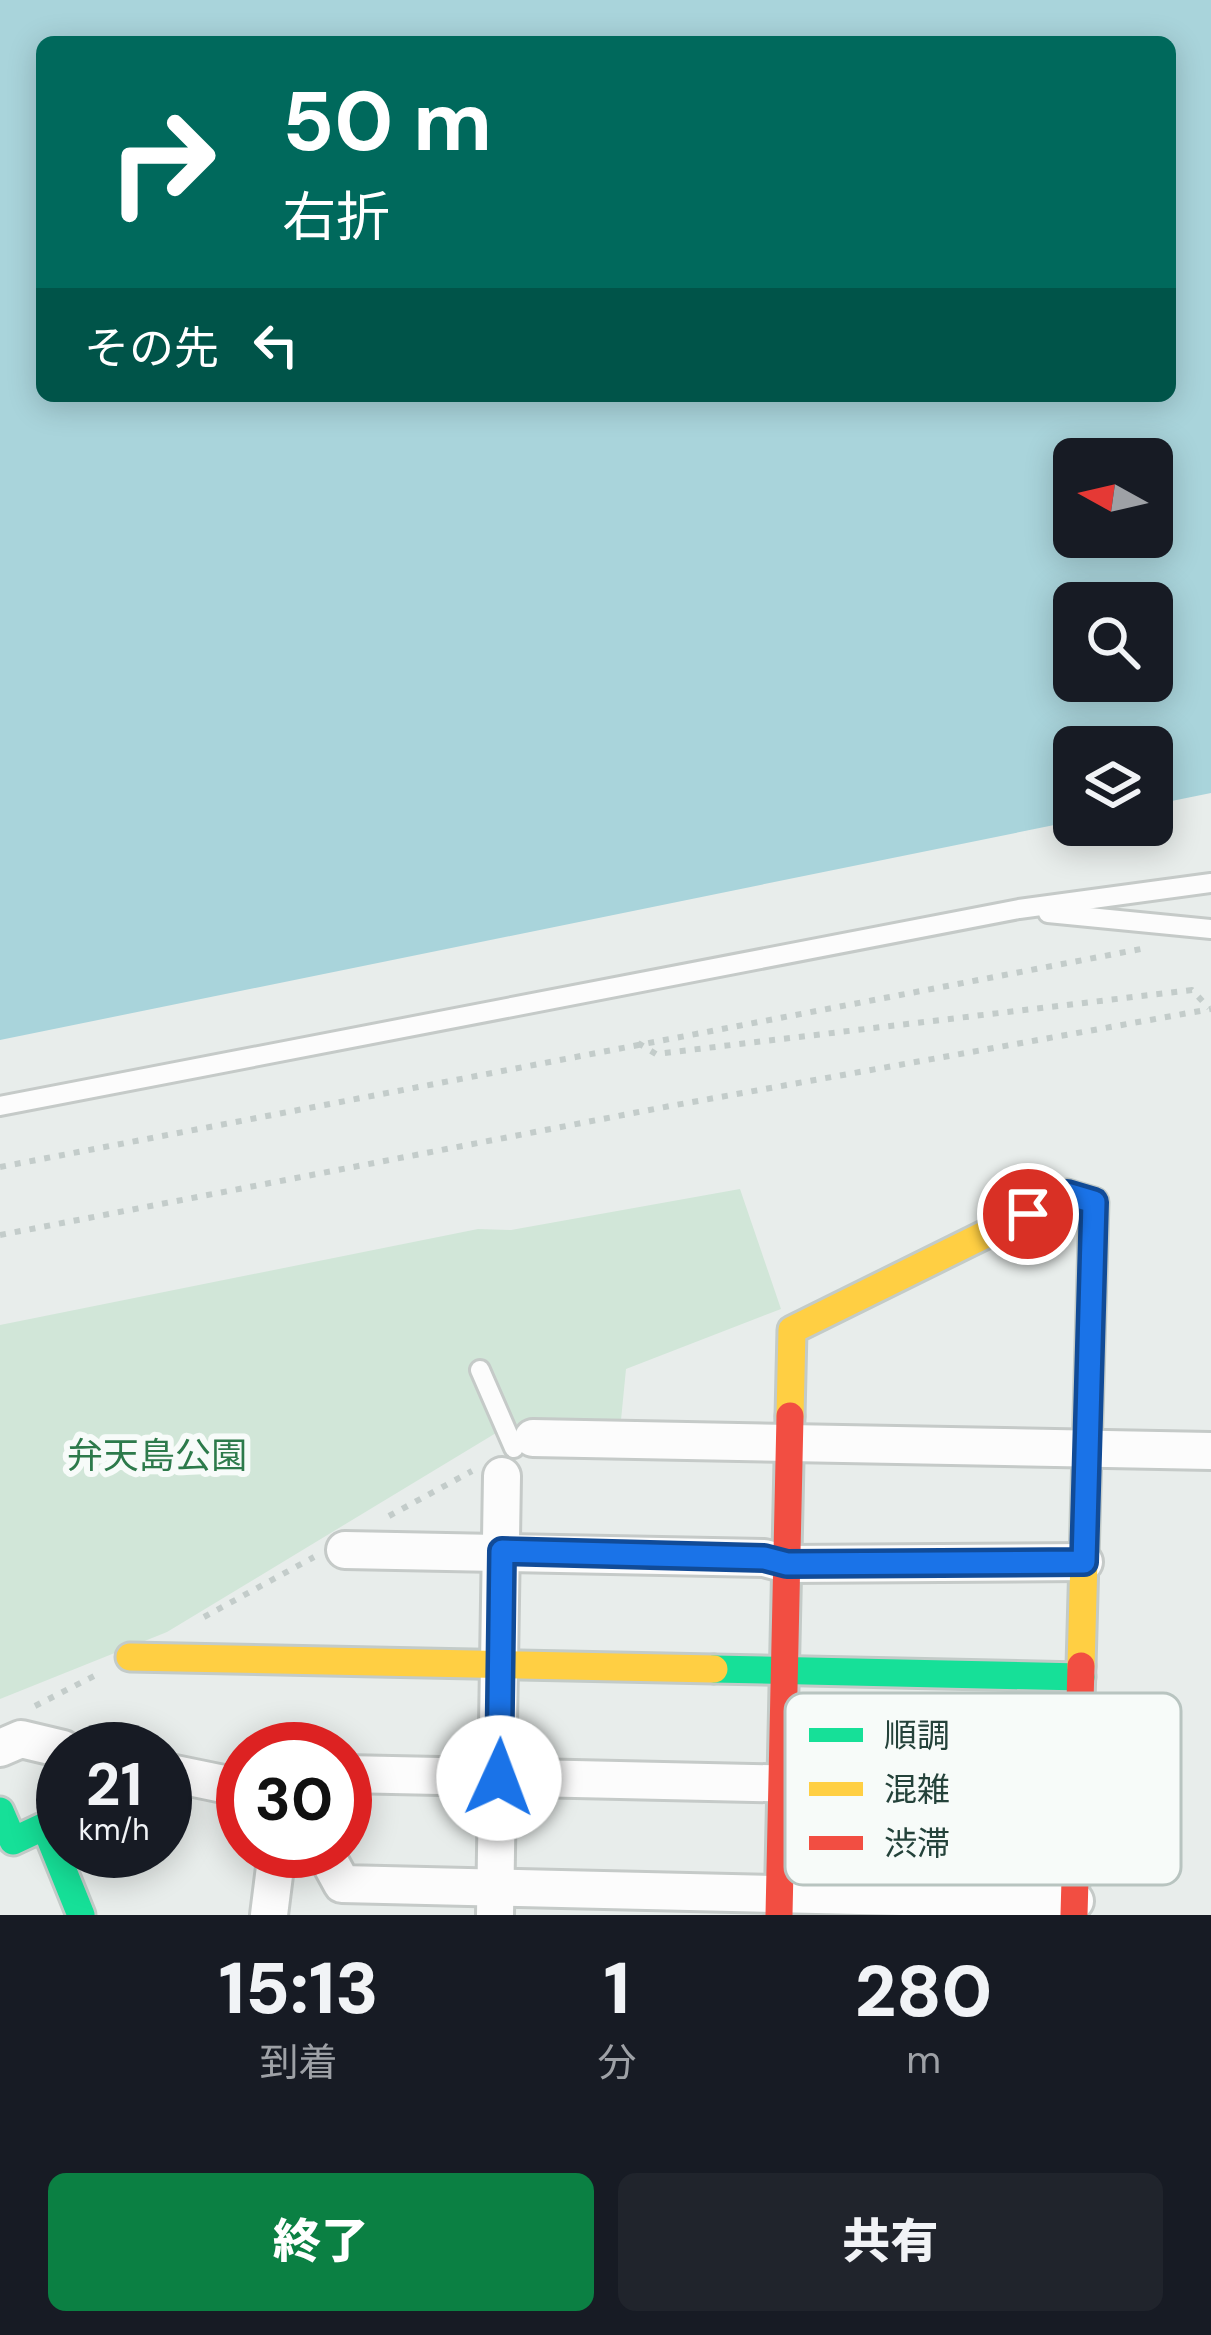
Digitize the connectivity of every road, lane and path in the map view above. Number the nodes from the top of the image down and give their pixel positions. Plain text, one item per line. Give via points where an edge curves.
1 (1211, 883) edge
2 (1019, 909) junction
3 (1180, 927) junction
4 (1211, 929) edge
5 (1211, 1010) edge
6 (638, 1043) junction
7 (0, 1106) edge
8 (0, 1166) edge
9 (0, 1235) edge
10 (480, 1370) dead end
11 (789, 1443) junction
12 (1087, 1449) junction
13 (1211, 1451) edge
14 (517, 1454) junction
15 (379, 1522) dead end
16 (502, 1551) junction
17 (331, 1553) joint
18 (1084, 1562) junction
19 (787, 1564) junction
20 (192, 1623) dead end
21 (130, 1657) joint
22 (502, 1665) junction
23 (784, 1671) junction
24 (1081, 1677) junction
25 (1081, 1693) edge
26 (19, 1715) dead end
27 (36, 1743) edge
28 (0, 1748) edge
29 (372, 1775) edge
30 (499, 1778) junction
31 (782, 1783) junction
32 (785, 1783) edge
33 (4, 1833) edge
34 (272, 1878) edge
35 (339, 1878) edge
36 (495, 1901) edge
37 (779, 1905) edge
38 (1075, 1908) edge
39 (265, 1912) edge
40 (81, 1915) edge

1 - 2 lane
2 - 3 lane
2 - 7 lane
3 - 4 lane
3 - 6 path via 1160,945
5 - 6 path via 1192,990 656,1054
5 - 9 path
6 - 8 path
10 - 14 lane
11 - 12 street
11 - 12 street via 792,1330 1067,1194 1094,1202
11 - 14 street
11 - 19 street
12 - 13 street
12 - 18 street
14 - 15 path
14 - 16 street
16 - 17 street
16 - 19 street
16 - 22 street
17 - 20 path
18 - 19 street
18 - 24 street
19 - 23 street
21 - 22 street
21 - 26 path
22 - 23 street
22 - 30 street
23 - 24 street
23 - 31 street
24 - 25 street
27 - 28 street
29 - 30 street
30 - 31 street
30 - 36 street
31 - 32 street
31 - 37 street
33 - 40 street via 45,1826
34 - 39 street
35 - 36 street
36 - 37 street
37 - 38 street

